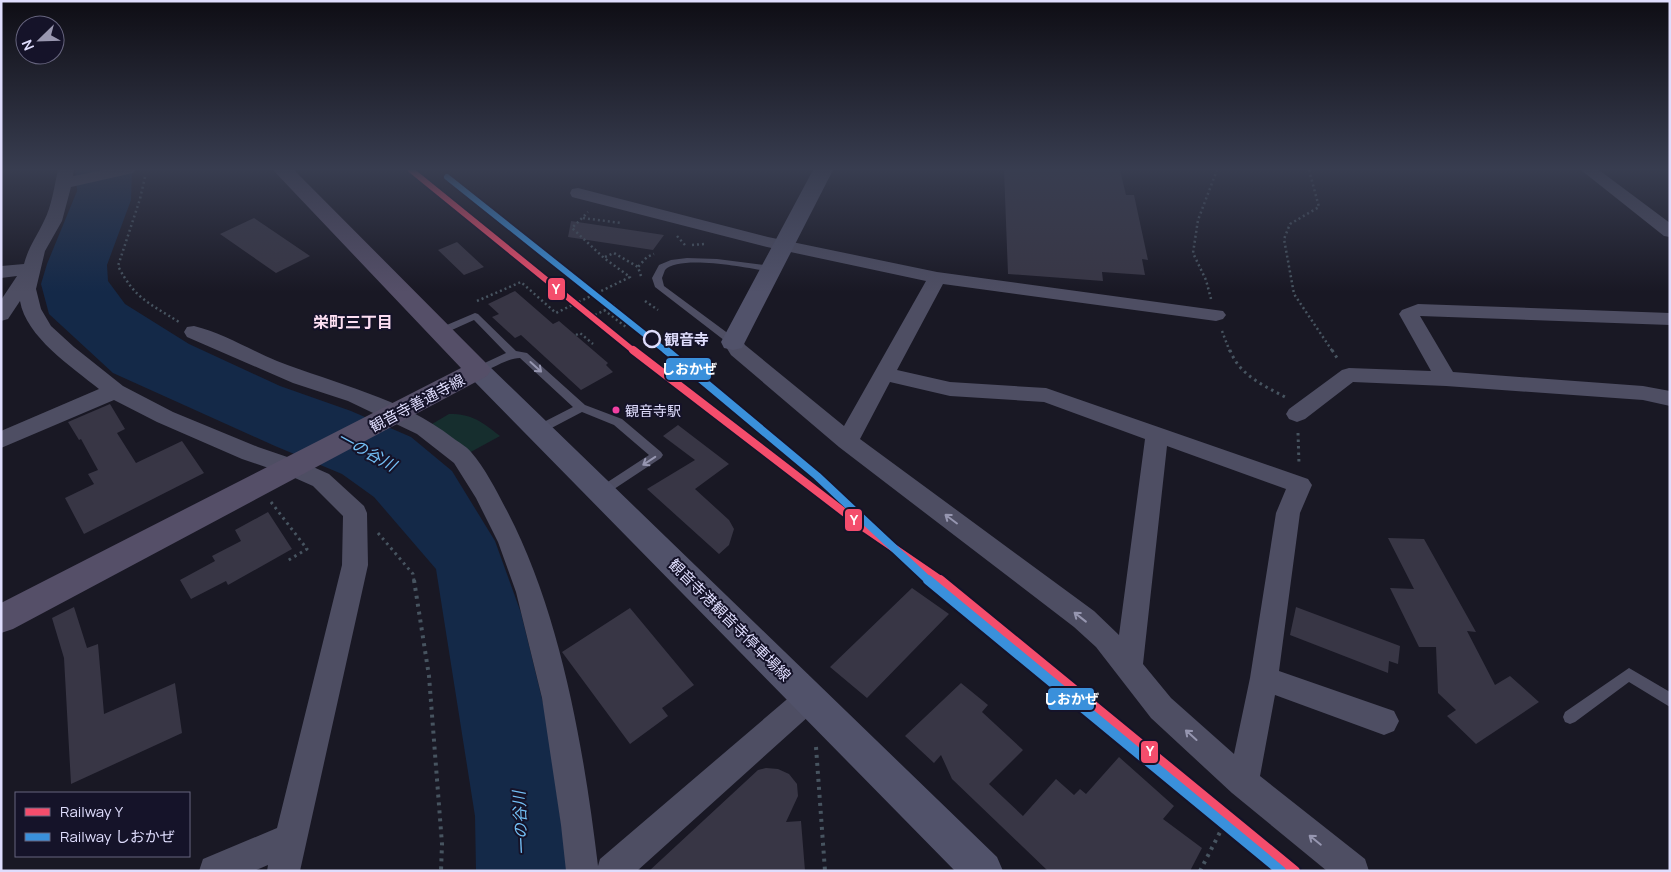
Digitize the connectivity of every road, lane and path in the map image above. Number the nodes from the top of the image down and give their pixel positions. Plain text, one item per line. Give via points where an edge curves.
1 (56, 211) edge
2 (136, 211) edge
3 (322, 211) edge
4 (588, 211) edge
5 (650, 211) edge
6 (802, 211) edge
7 (1313, 211) edge
8 (1642, 211) edge
9 (1670, 232) edge
10 (784, 245) junction
11 (604, 258) junction
12 (638, 267) dead end
13 (31, 269) junction
14 (771, 269) junction
15 (1, 272) edge
16 (938, 278) junction
17 (486, 297) dead end
18 (645, 301) dead end
19 (615, 305) dead end
20 (604, 310) junction
21 (658, 310) dead end
22 (595, 314) dead end
23 (1, 315) edge
24 (1216, 315) dead end
25 (1670, 319) edge
26 (626, 327) dead end
27 (194, 332) joint
28 (439, 332) junction
29 (576, 335) dead end
30 (733, 342) junction
31 (592, 344) dead end
32 (513, 354) junction
33 (478, 370) junction
34 (885, 374) junction
35 (1349, 375) junction
36 (1446, 379) junction
37 (115, 390) junction
38 (1670, 399) edge
39 (581, 408) junction
40 (395, 414) junction
41 (1297, 414) joint
42 (538, 430) junction
43 (1157, 435) junction
44 (1, 440) edge
45 (846, 441) junction
46 (294, 468) junction
47 (1300, 485) junction
48 (600, 492) junction
49 (269, 499) dead end
50 (355, 512) junction
51 (287, 560) dead end
52 (1, 619) edge
53 (1129, 667) junction
54 (1264, 678) junction
55 (809, 698) junction
56 (1670, 700) edge
57 (1570, 717) dead end
58 (1384, 721) dead end
59 (816, 744) dead end
60 (1243, 782) junction
61 (292, 838) junction
62 (215, 871) edge
63 (283, 871) edge
64 (442, 871) edge
65 (582, 871) edge
66 (612, 871) edge
67 (824, 871) edge
68 (983, 871) edge
69 (1200, 871) edge
70 (1352, 871) edge

1 - 13 street via 36,251
2 - 27 path via 118,266 138,298
3 - 28 main road, 観音寺善通寺線
4 - 11 path via 572,228
5 - 10 street
6 - 10 main road
7 - 35 path via 1290,224 1284,239 1294,294
8 - 9 street
10 - 14 main road
10 - 16 street
11 - 12 path via 614,253
11 - 17 path via 630,277 556,313 521,282
13 - 15 street
13 - 23 street
13 - 37 street via 27,289 31,308 44,330
14 - 30 main road
14 - 30 lane via 699,261 675,262 663,265 660,270 657,278 660,287
16 - 24 street
16 - 34 street
18 - 21 path
19 - 20 path
20 - 22 path
20 - 26 path
25 - 36 street via 1418,310 1409,314
27 - 40 street via 248,357 356,396
28 - 32 lane via 474,316
28 - 33 main road, 観音寺善通寺線
29 - 31 path via 580,334
30 - 45 street via 738,350
32 - 33 lane
32 -> 39 lane via 523,355
33 - 40 main road, 観音寺善通寺線
33 - 42 main road, 観音寺港観音寺停車場線
34 - 43 street via 950,389 1046,395
34 - 45 street
35 - 36 street
35 - 41 street
36 - 38 street via 1643,393
37 - 44 street
37 - 46 street via 165,417
39 - 42 lane
39 -> 48 lane via 618,422 657,455
40 - 46 main road, 観音寺善通寺線
40 - 65 street via 426,428 462,457 486,493 511,542 529,592 556,698
41 - 47 path
42 - 48 main road, 観音寺港観音寺停車場線
43 - 47 street
43 - 53 street
53 -> 45 street via 1084,619
46 - 50 street via 321,480
46 - 52 main road, 観音寺善通寺線
47 - 54 street via 1288,513
48 - 55 main road, 観音寺港観音寺停車場線
49 - 51 path via 307,550
50 - 61 street via 354,565
50 - 64 path via 372,526 413,574 429,676
60 -> 53 street via 1160,708
54 - 58 street
54 - 60 street
55 - 66 street
55 - 68 main road, 観音寺港観音寺停車場線
56 - 57 lane via 1630,674
59 - 67 path
60 - 69 path via 1229,817
70 -> 60 street
61 - 62 street
61 - 63 street

